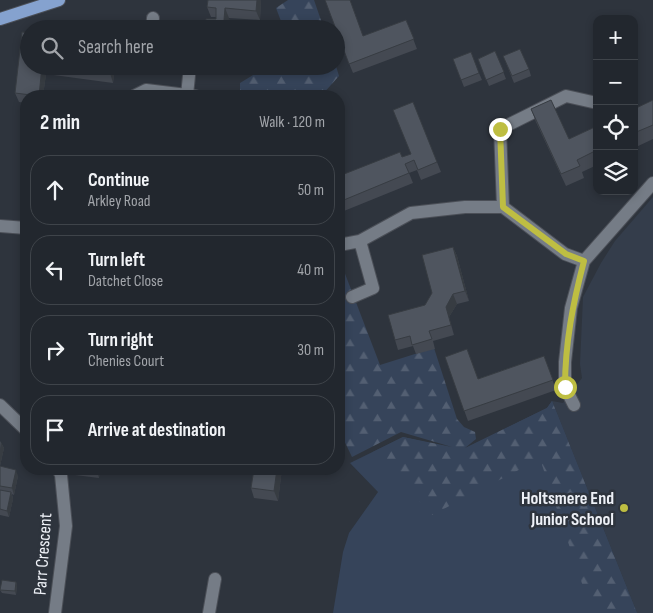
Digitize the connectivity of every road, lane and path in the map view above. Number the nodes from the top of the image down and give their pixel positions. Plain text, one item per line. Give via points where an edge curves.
1 (59, 0) edge
2 (0, 19) edge
3 (190, 75) edge
4 (191, 90) edge
5 (593, 102) edge
6 (653, 183) edge
7 (503, 207) junction
8 (0, 226) edge
9 (20, 228) edge
10 (360, 241) junction
11 (345, 244) edge
12 (584, 261) junction
13 (352, 297) dead end
14 (0, 405) edge
15 (574, 405) dead end
16 (20, 424) edge
17 (62, 475) edge
18 (215, 578) dead end
19 (55, 613) edge
20 (209, 613) edge

1 - 2 main road
3 - 4 street
5 - 7 street via 566,96 500,129
6 - 12 street
7 - 10 street via 411,213
7 - 12 street via 566,254
8 - 9 street
10 - 11 street
10 - 13 street via 374,288
12 - 15 street via 571,308 565,362 565,387
14 - 16 street
17 - 19 street, Parr Crescent via 66,526
18 - 20 street

